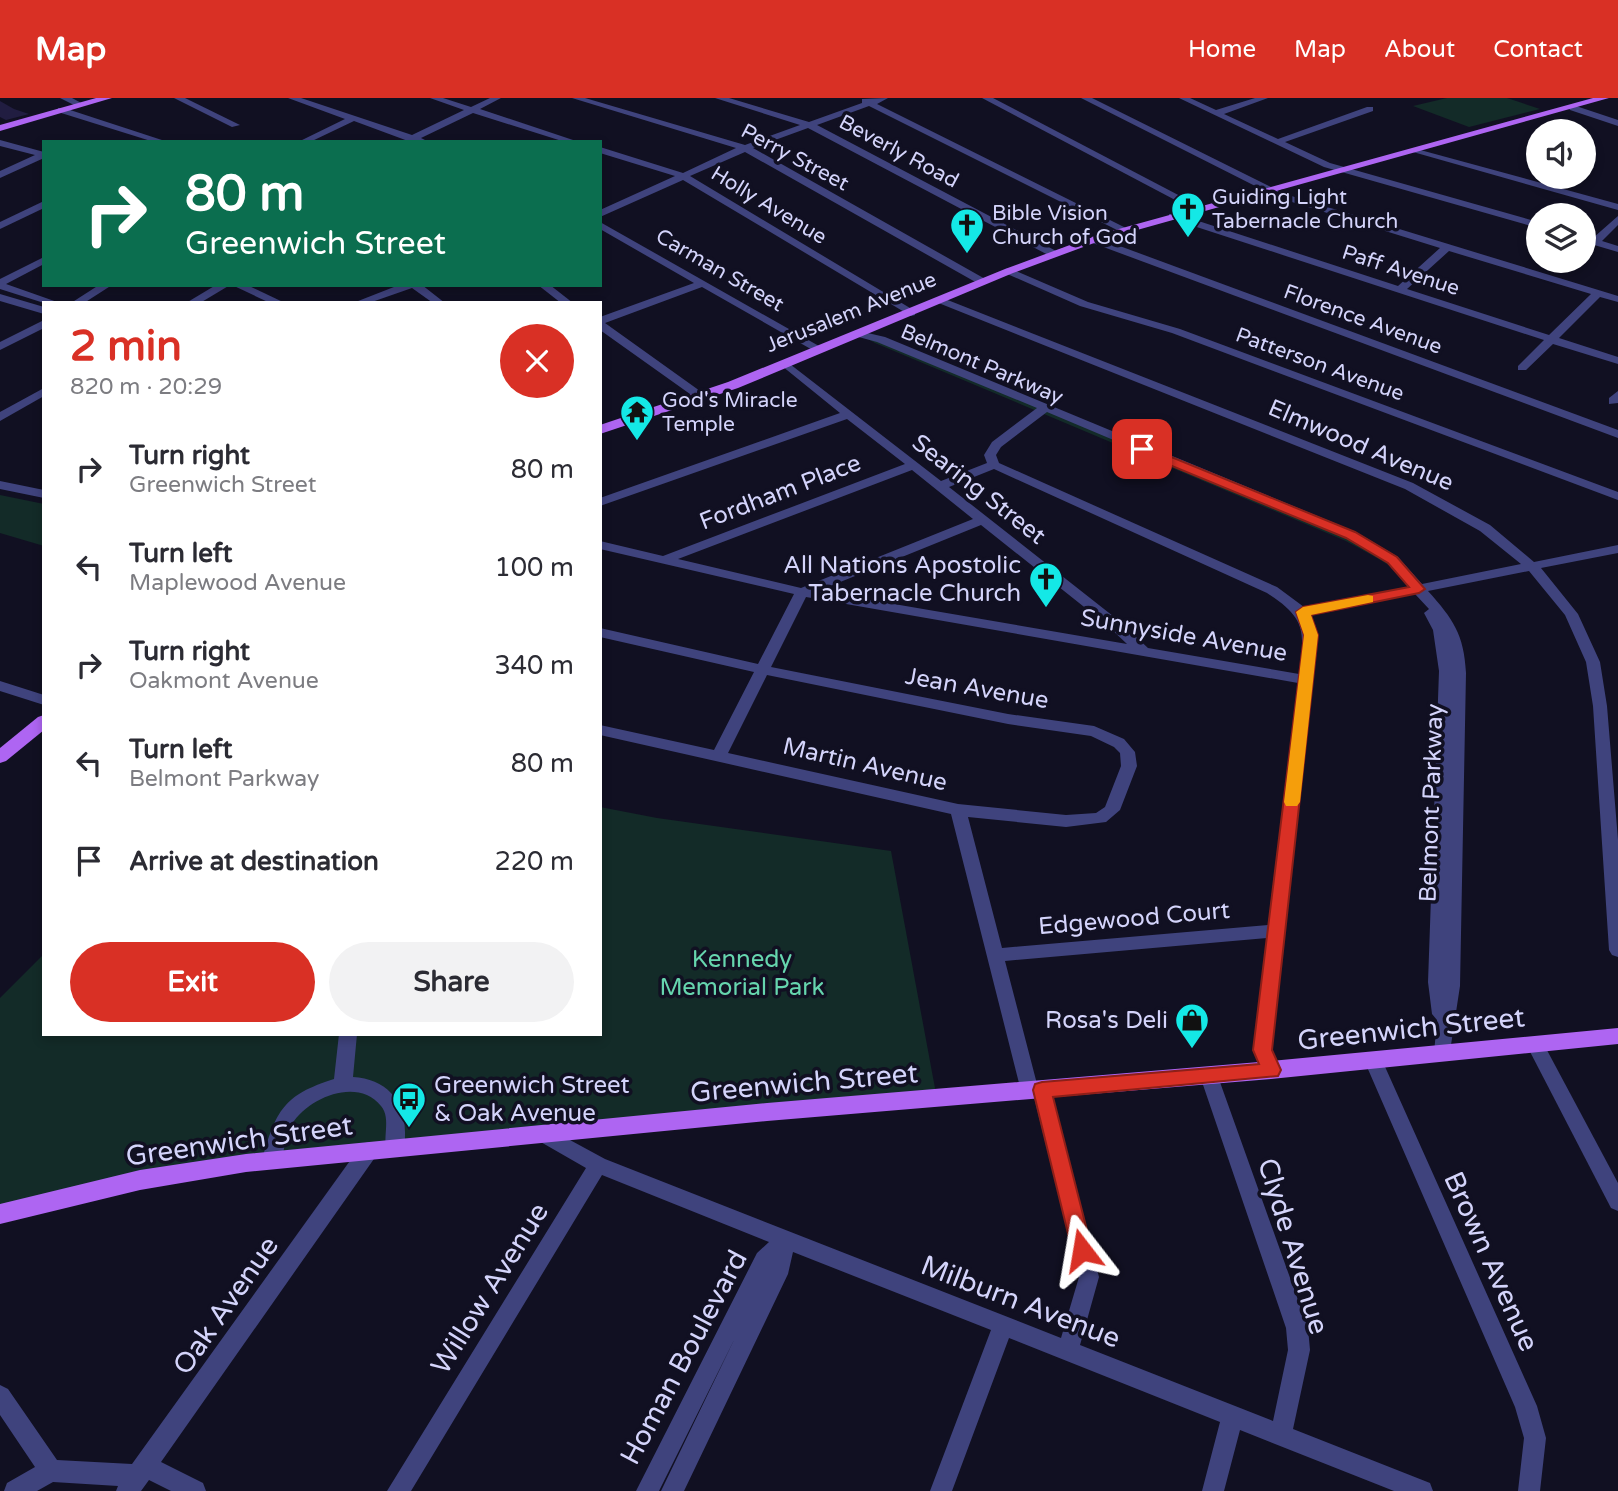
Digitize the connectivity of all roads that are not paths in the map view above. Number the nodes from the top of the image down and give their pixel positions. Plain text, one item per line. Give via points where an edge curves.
1 (64, 98) edge
2 (107, 98) edge
3 (178, 98) edge
4 (292, 98) edge
5 (434, 98) edge
6 (497, 98) edge
7 (576, 98) edge
8 (719, 98) edge
9 (856, 98) edge
10 (884, 98) edge
11 (986, 98) edge
12 (1085, 98) edge
13 (1183, 98) edge
14 (1264, 98) edge
15 (1604, 98) edge
16 (869, 103) junction
17 (1574, 103) edge
18 (81, 105) junction
19 (1370, 109) dead end
20 (61, 110) junction
21 (472, 110) junction
22 (1216, 113) junction
23 (354, 118) junction
24 (1618, 123) edge
25 (807, 124) junction
26 (235, 125) dead end
27 (0, 128) edge
28 (158, 140) edge
29 (306, 140) edge
30 (409, 140) edge
31 (569, 140) edge
32 (1277, 142) junction
33 (0, 143) edge
34 (745, 148) junction
35 (1416, 150) junction
36 (602, 151) edge
37 (42, 155) edge
38 (42, 155) edge
39 (1343, 169) junction
40 (0, 176) edge
41 (683, 176) junction
42 (1526, 180) edge
43 (1269, 189) junction
44 (1556, 189) edge
45 (602, 200) edge
46 (42, 205) edge
47 (619, 205) junction
48 (1618, 207) edge
49 (1200, 209) junction
50 (602, 213) edge
51 (1173, 216) junction
52 (1618, 219) edge
53 (1526, 222) edge
54 (0, 226) edge
55 (602, 226) edge
56 (1125, 230) junction
57 (1596, 235) edge
58 (1094, 240) junction
59 (1596, 242) edge
60 (1447, 247) junction
61 (1618, 249) edge
62 (1054, 254) junction
63 (42, 261) edge
64 (1009, 271) junction
65 (983, 282) junction
66 (703, 283) junction
67 (0, 285) edge
68 (104, 287) edge
69 (221, 287) edge
70 (242, 287) edge
71 (403, 287) edge
72 (418, 287) edge
73 (546, 287) edge
74 (1399, 290) junction
75 (1598, 293) junction
76 (0, 297) edge
77 (1618, 299) edge
78 (940, 300) junction
79 (49, 301) edge
80 (79, 301) edge
81 (195, 301) edge
82 (275, 301) edge
83 (364, 301) edge
84 (437, 301) edge
85 (565, 301) edge
86 (42, 310) edge
87 (911, 313) junction
88 (602, 322) edge
89 (42, 324) edge
90 (602, 324) edge
91 (859, 334) junction
92 (1553, 340) junction
93 (0, 347) edge
94 (820, 350) junction
95 (1618, 361) edge
96 (786, 364) junction
97 (1522, 368) dead end
98 (42, 392) edge
99 (701, 396) junction
100 (1042, 410) junction
101 (849, 414) junction
102 (0, 417) edge
103 (602, 428) edge
104 (1618, 434) edge
105 (914, 465) junction
106 (994, 465) junction
107 (0, 485) edge
108 (939, 486) junction
109 (42, 493) edge
110 (1618, 496) edge
111 (602, 501) edge
112 (982, 520) junction
113 (602, 546) edge
114 (1618, 550) edge
115 (662, 561) junction
116 (1534, 568) junction
117 (1419, 589) junction
118 (802, 592) junction
119 (1303, 612) junction
120 (1113, 623) junction
121 (602, 633) edge
122 (1092, 642) junction
123 (1143, 651) junction
124 (764, 670) junction
125 (1306, 680) junction
126 (0, 686) edge
127 (42, 699) edge
128 (42, 722) edge
129 (602, 730) edge
130 (0, 757) edge
131 (719, 757) junction
132 (958, 810) junction
133 (1276, 931) junction
134 (1618, 950) edge
135 (996, 955) junction
136 (348, 1036) edge
137 (1618, 1036) edge
138 (1535, 1044) junction
139 (1443, 1053) junction
140 (1373, 1060) junction
141 (1271, 1070) junction
142 (1209, 1076) junction
143 (343, 1085) junction
144 (1036, 1091) junction
145 (546, 1135) junction
146 (395, 1148) junction
147 (369, 1150) junction
148 (272, 1160) junction
149 (597, 1165) junction
150 (1618, 1202) edge
151 (0, 1214) edge
152 (785, 1239) junction
153 (1004, 1324) junction
154 (1069, 1349) junction
155 (0, 1395) edge
156 (1232, 1416) junction
157 (1281, 1435) junction
158 (51, 1471) junction
159 (137, 1478) edge
160 (15, 1491) edge
161 (195, 1491) edge
162 (398, 1491) edge
163 (647, 1491) edge
164 (672, 1491) edge
165 (942, 1491) edge
166 (1213, 1491) edge
167 (1422, 1491) edge
168 (1529, 1491) edge

1 - 18 street
2 - 18 main road
3 - 26 street
4 - 23 street
5 - 21 street
6 - 21 street
7 - 34 street, Perry Street
8 - 25 street, Beverly Road
9 - 16 street
10 - 16 street
11 - 49 street
12 - 43 street
13 - 22 street
14 - 22 street
15 - 17 main road, Jerusalem Avenue
16 - 25 street
16 - 56 street
17 - 24 street
17 - 35 main road, Jerusalem Avenue
18 - 20 main road
19 - 32 street
20 - 27 main road
20 - 28 street
21 - 30 street
21 - 31 street
22 - 32 street
23 - 29 street
23 - 30 street
25 - 34 street
25 - 62 street, Beverly Road
32 - 39 street
33 - 37 street
34 - 41 street
34 - 65 street, Perry Street
35 - 39 main road, Jerusalem Avenue
35 - 42 street
36 - 41 street, Holly Avenue
38 - 40 street
39 - 43 main road, Jerusalem Avenue
39 - 53 street
41 - 47 street
41 - 87 street, Holly Avenue
43 - 49 main road, Jerusalem Avenue
43 - 60 street
44 - 48 street
45 - 47 street
46 - 54 street
47 - 50 street
49 - 51 main road, Jerusalem Avenue
51 - 56 main road, Jerusalem Avenue
51 - 74 street, Paff Avenue
52 - 57 street
55 - 66 street, Carman Street
56 - 58 main road, Jerusalem Avenue
58 - 62 main road, Jerusalem Avenue
58 - 104 street, Florence Avenue
59 - 61 street
60 - 74 street
60 - 75 street
62 - 64 main road, Jerusalem Avenue
63 - 67 street
64 - 65 main road, Jerusalem Avenue
64 - 110 street, Patterson Avenue via 1084,304 1176,331
65 - 78 main road, Jerusalem Avenue
66 - 88 street
66 - 94 street, Carman Street
67 - 79 street
68 - 80 street
69 - 81 street
70 - 82 street
71 - 83 street
72 - 84 street
73 - 85 street
74 - 92 street, Paff Avenue
75 - 77 street
75 - 92 street
76 - 86 street
78 - 87 main road, Jerusalem Avenue
78 - 116 street, Elmwood Avenue via 1409,486 1485,528
87 - 91 main road, Jerusalem Avenue
89 - 93 street
90 - 99 street
91 - 94 main road, Jerusalem Avenue
91 - 100 street, Belmont Parkway
92 - 95 street, Paff Avenue
92 - 97 street
94 - 96 main road, Jerusalem Avenue
96 - 99 main road, Jerusalem Avenue
96 - 101 street, Searing Street
98 - 102 street
99 - 103 main road, Jerusalem Avenue
100 - 106 street via 996,445 990,455
100 - 117 street, Belmont Parkway via 1296,517 1364,551
101 - 105 street, Searing Street
101 - 111 street
105 - 108 street, Searing Street
105 - 115 street, Fordham Place
106 - 108 street
106 - 119 street via 1272,590
107 - 109 street
108 - 112 street, Searing Street
112 - 118 street
112 - 120 street, Searing Street
113 - 115 street, Sunnyside Avenue
114 - 116 street
115 - 118 street, Sunnyside Avenue
116 - 117 street
116 - 134 street, Elmwood Avenue via 1571,614 1593,662
117 - 119 street
117 - 139 street, Belmont Parkway via 1440,631 1452,672 1447,881 1437,982
118 - 122 street, Sunnyside Avenue
118 - 124 street
119 - 125 street via 1311,635
120 - 122 street via 1109,635
120 - 123 street, Searing Street
121 - 124 street, Jean Avenue
122 - 123 street, Sunnyside Avenue
123 - 125 street, Sunnyside Avenue
124 - 131 street
124 - 132 street, Jean Avenue via 1008,719 1094,731 1111,737 1127,752 1129,766 1117,802 1100,818 1066,821
125 - 133 street
126 - 127 street
128 - 130 main road
129 - 131 street, Martin Avenue
131 - 132 street, Martin Avenue
132 - 135 street, Martin Avenue
133 - 135 street, Edgewood Court
133 - 141 street via 1262,1050
135 - 144 street, Martin Avenue
136 - 143 street
137 - 138 main road, Greenwich Street
138 - 139 main road, Greenwich Street
138 - 150 street
139 - 140 main road, Greenwich Street
140 - 141 main road, Greenwich Street
140 - 168 street, Brown Avenue via 1526,1406 1535,1438
141 - 142 main road, Greenwich Street
142 - 144 main road, Greenwich Street
142 - 157 street, Clyde Avenue via 1297,1328 1299,1350
143 - 146 street via 369,1088 388,1101 395,1114
143 - 148 street via 325,1088 294,1107 284,1121
144 - 145 main road, Greenwich Street
144 - 154 street, Martin Avenue via 1089,1277
145 - 146 main road, Greenwich Street
145 - 149 street
146 - 147 main road, Greenwich Street
147 - 148 main road, Greenwich Street
147 - 159 street, Oak Avenue
148 - 151 main road, Greenwich Street via 140,1181
149 - 152 street, Milburn Avenue
149 - 162 street, Willow Avenue
152 - 153 street, Milburn Avenue
152 - 163 street, Homan Boulevard via 764,1260
152 - 164 street, Homan Boulevard via 781,1267
153 - 154 street, Milburn Avenue
153 - 165 street
154 - 156 street, Milburn Avenue
155 - 158 street
156 - 157 street, Milburn Avenue
156 - 166 street
157 - 167 street, Milburn Avenue
158 - 159 street
158 - 160 street
159 - 161 street

